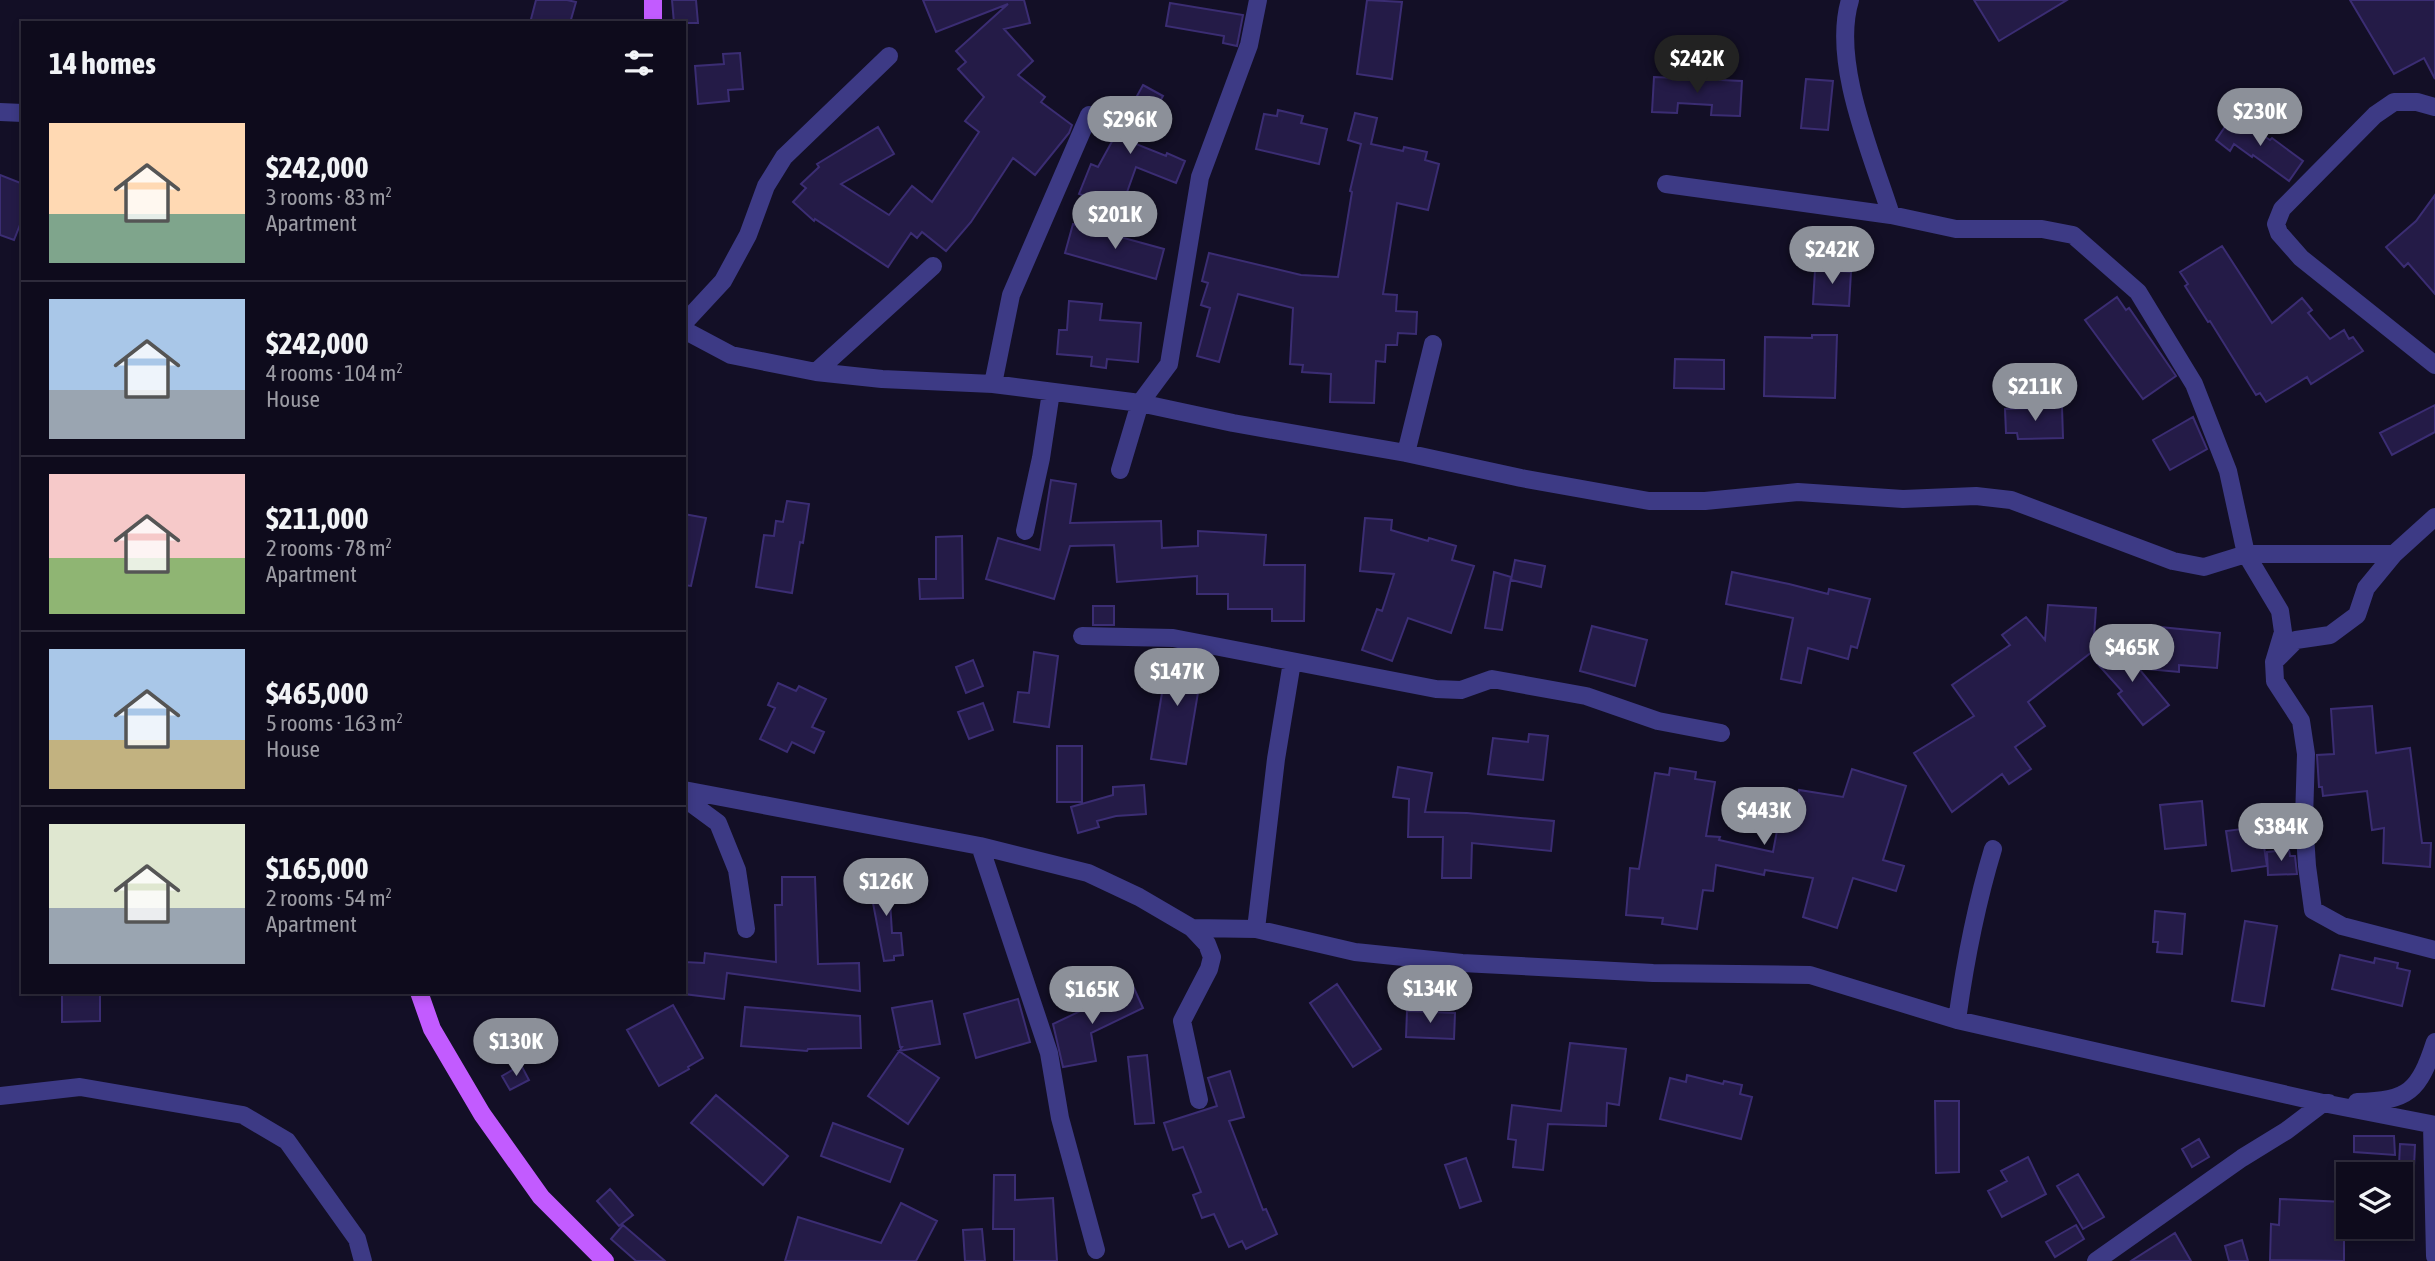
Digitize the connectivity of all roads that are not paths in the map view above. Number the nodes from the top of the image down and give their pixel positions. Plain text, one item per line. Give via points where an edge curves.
1 (653, 0) edge
2 (1258, 0) edge
3 (1850, 0) edge
4 (653, 21) edge
5 (889, 56) dead end
6 (2435, 107) edge
7 (0, 111) edge
8 (21, 113) edge
9 (1089, 116) dead end
10 (1666, 184) dead end
11 (1891, 215) junction
12 (933, 266) dead end
13 (686, 321) edge
14 (686, 331) edge
15 (1433, 344) dead end
16 (2435, 365) edge
17 (816, 372) junction
18 (993, 384) junction
19 (1051, 392) junction
20 (1140, 403) junction
21 (1406, 453) junction
22 (1120, 470) dead end
23 (2435, 517) edge
24 (1025, 531) dead end
25 (2246, 554) junction
26 (2393, 554) junction
27 (1082, 636) dead end
28 (1292, 662) junction
29 (2274, 662) junction
30 (1721, 733) dead end
31 (686, 790) edge
32 (686, 800) edge
33 (980, 846) junction
34 (1993, 849) dead end
35 (1192, 928) junction
36 (746, 929) dead end
37 (1256, 929) junction
38 (2435, 950) edge
39 (420, 994) edge
40 (1957, 1020) junction
41 (2435, 1042) edge
42 (0, 1097) edge
43 (1199, 1100) dead end
44 (2323, 1103) junction
45 (2433, 1125) edge
46 (1096, 1250) dead end
47 (2435, 1256) edge
48 (599, 1259) edge
49 (362, 1261) edge
50 (2095, 1261) edge

1 - 4 main road
2 - 20 street via 1249,45 1200,177 1169,364
3 - 11 street via 1845,55 1855,103
5 - 13 street via 783,157 723,281
6 - 16 street via 2394,102 2281,209 2276,224 2301,258
7 - 8 street
9 - 18 street via 1011,295
10 - 11 street
11 - 25 street via 1956,229 2042,229 2073,235 2138,292 2194,384 2228,471
12 - 17 street
14 - 17 street via 731,355
15 - 21 street
17 - 18 street
18 - 19 street
19 - 20 street
19 - 24 street
20 - 21 street
20 - 22 street
21 - 25 street via 1649,501 1798,492 2011,500 2173,561 2204,567
23 - 26 street
25 - 26 street
25 - 29 street via 2280,611 2283,632
26 - 29 street via 2366,588 2357,615 2330,635 2296,640
27 - 28 street via 1173,638
28 - 30 street via 1436,689 1461,690 1492,679 1586,696 1658,721
28 - 37 street
29 - 38 street via 2275,681 2301,721 2313,909 2342,926
31 - 33 street
32 - 36 street via 718,824 737,870
33 - 35 street via 1088,873
33 - 46 street via 1049,1053 1060,1118
34 - 40 street via 1965,960
35 - 37 street
35 - 43 street via 1212,957 1182,1021
37 - 40 street via 1355,952 1462,963 1810,975
39 - 48 main road via 432,1029 482,1114 541,1197
40 - 44 street
41 - 44 street via 2420,1080 2405,1095 2383,1102
42 - 49 street via 80,1087 243,1115 288,1141 357,1240
44 - 45 street
44 - 50 street
45 - 47 street

